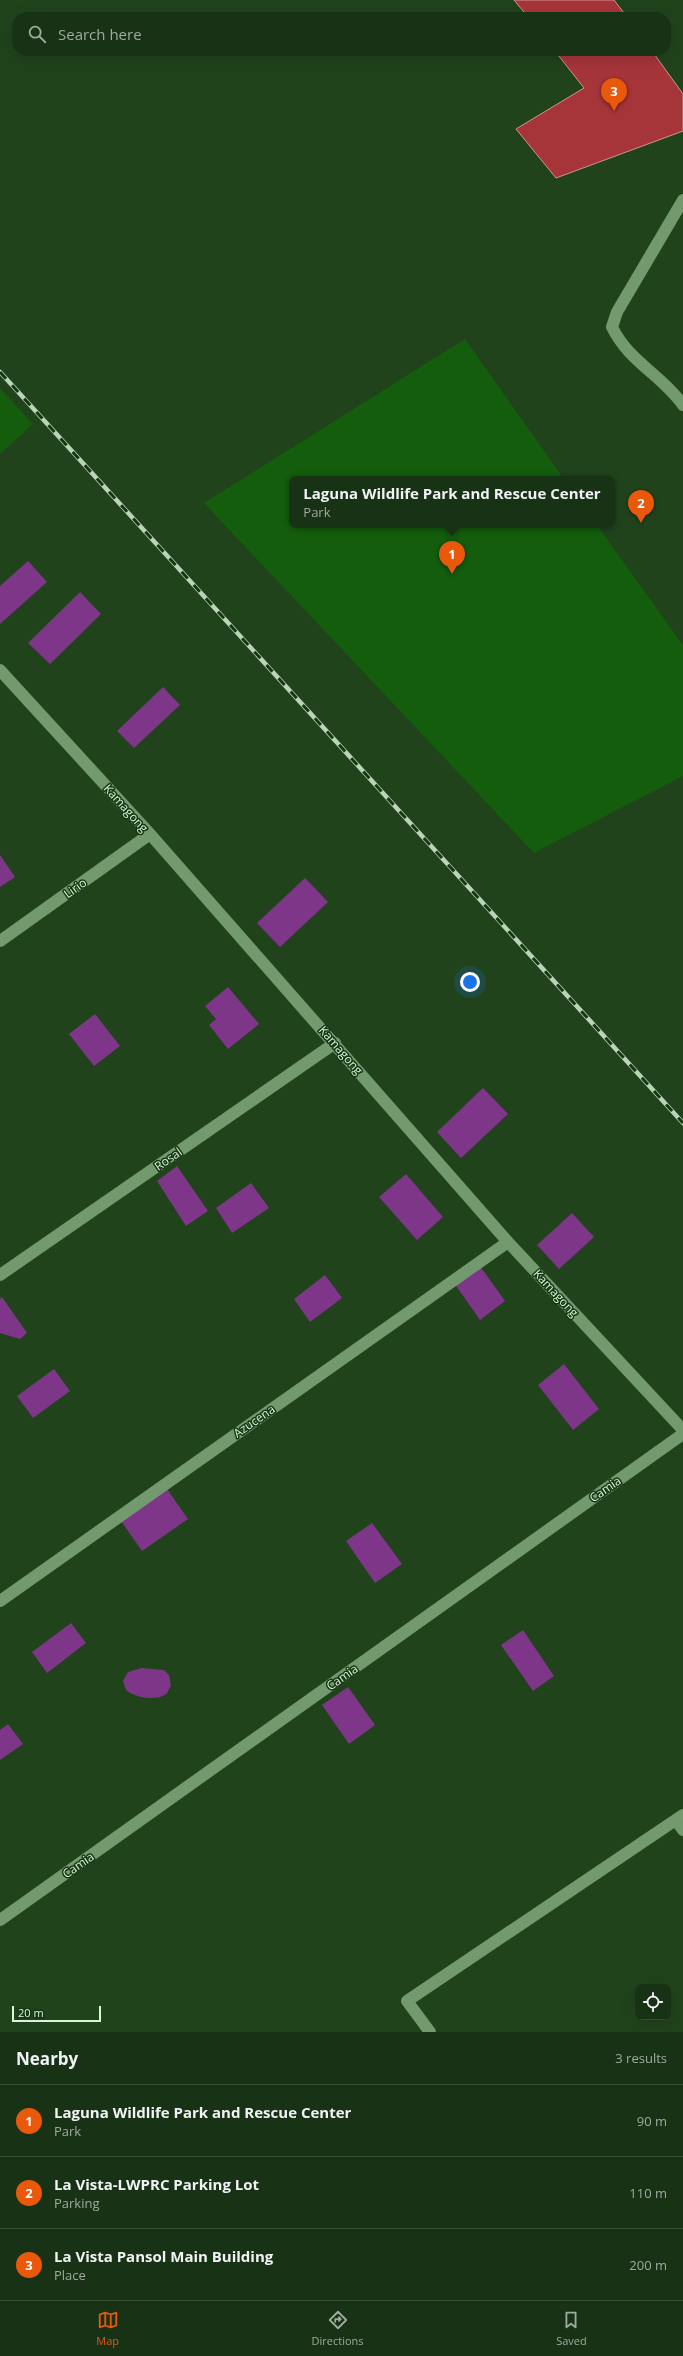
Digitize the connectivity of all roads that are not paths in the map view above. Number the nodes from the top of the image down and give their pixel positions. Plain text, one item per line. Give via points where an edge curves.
1 (683, 200) edge
2 (683, 405) edge
3 (0, 670) edge
4 (150, 834) junction
5 (0, 941) edge
6 (335, 1043) junction
7 (508, 1242) junction
8 (0, 1275) edge
9 (683, 1430) edge
10 (683, 1434) edge
11 (0, 1601) edge
12 (679, 1817) edge
13 (683, 1830) edge
14 (0, 1920) edge
15 (430, 2032) edge

1 - 2 street via 617,312 612,327 620,343 633,358
3 - 4 street, Kamagong
4 - 5 street, Lirio
4 - 6 street, Kamagong
6 - 7 street, Kamagong
6 - 8 street, Rosal
7 - 9 street, Kamagong
7 - 11 street, Azucena
10 - 14 street, Camia
12 - 13 street
12 - 15 street via 407,2001

